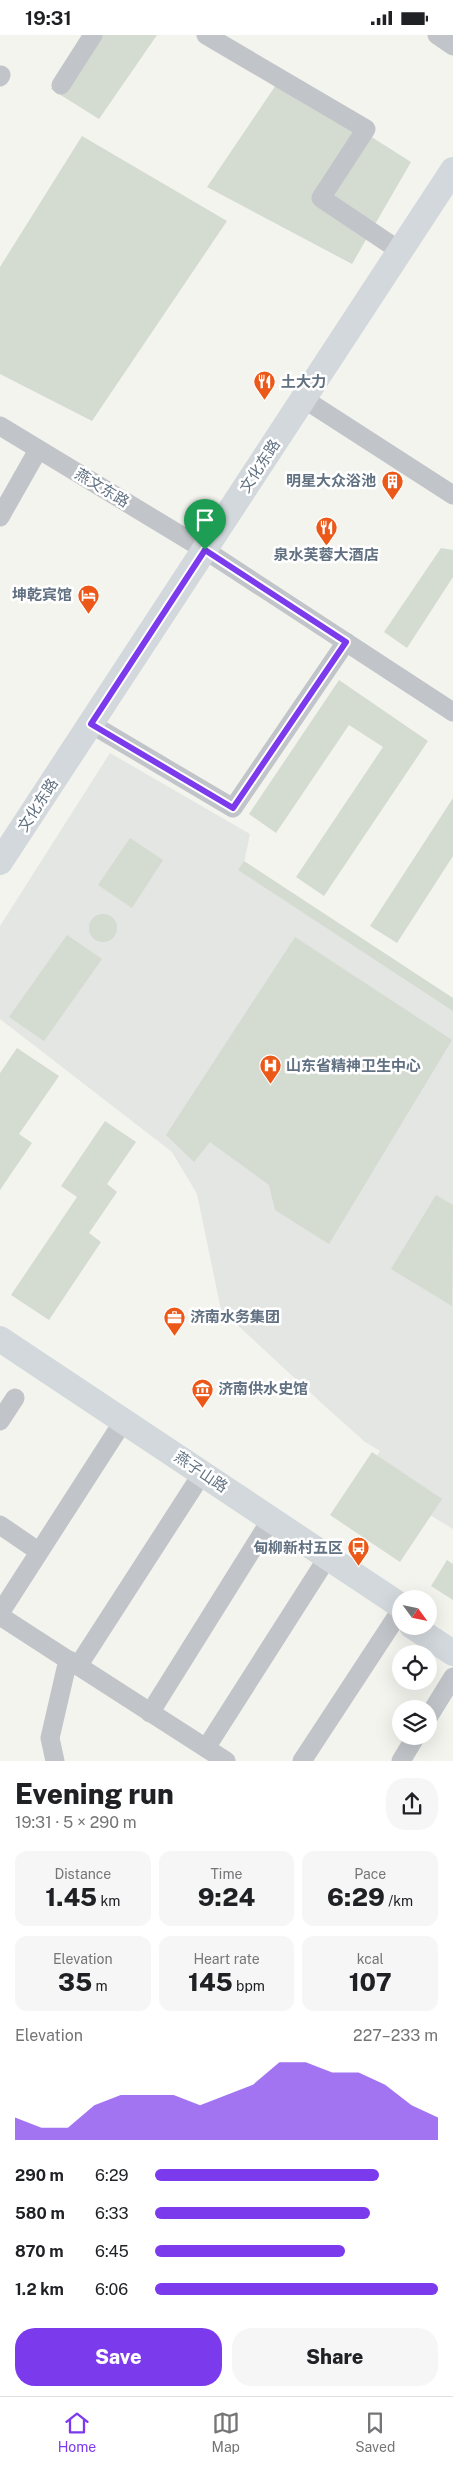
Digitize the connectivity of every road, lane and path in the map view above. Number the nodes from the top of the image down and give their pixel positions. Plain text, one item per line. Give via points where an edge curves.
1 (93, 35) edge
2 (206, 35) edge
3 (437, 35) edge
4 (453, 46) edge
5 (62, 85) dead end
6 (453, 170) edge
7 (400, 251) junction
8 (304, 399) junction
9 (0, 426) edge
10 (38, 450) junction
11 (453, 495) edge
12 (0, 517) edge
13 (205, 550) junction
14 (346, 642) junction
15 (453, 712) edge
16 (91, 724) junction
17 (0, 862) edge
18 (0, 1339) edge
19 (0, 1353) edge
20 (15, 1398) dead end
21 (0, 1421) edge
22 (117, 1431) junction
23 (196, 1483) junction
24 (0, 1525) edge
25 (265, 1529) junction
26 (38, 1551) junction
27 (322, 1566) junction
28 (392, 1609) edge
29 (392, 1610) edge
30 (0, 1615) edge
31 (438, 1630) edge
32 (392, 1633) edge
33 (428, 1635) edge
34 (453, 1640) edge
35 (453, 1653) edge
36 (73, 1663) junction
37 (453, 1677) edge
38 (437, 1703) edge
39 (150, 1713) junction
40 (411, 1745) edge
41 (206, 1748) junction
42 (55, 1761) edge
43 (226, 1761) edge
44 (302, 1761) edge
45 (401, 1761) edge

1 - 5 street
2 - 7 street via 366,129 321,198
3 - 4 street
6 - 7 street, 文化东路
7 - 8 street, 文化东路
8 - 11 street
8 - 13 street, 文化东路
9 - 10 street, 燕文东路
10 - 12 street
10 - 13 street, 燕文东路
13 - 14 street, 燕文东路
13 - 16 street, 文化东路
14 - 15 street, 燕文东路
14 - 16 street via 233,808
16 - 17 street, 文化东路
18 - 28 street, 燕子山路
19 - 22 street, 燕子山路
20 - 21 street
22 - 23 street, 燕子山路
22 - 26 street
23 - 25 street, 燕子山路
23 - 36 street
24 - 26 street
25 - 27 street, 燕子山路
25 - 39 street
26 - 30 street
27 - 29 street, 燕子山路
27 - 41 street
30 - 36 street
31 - 34 street
32 - 44 street
33 - 35 street, 燕子山路
36 - 39 street
36 - 42 street via 50,1738
37 - 38 street
39 - 41 street
40 - 45 street
41 - 43 street

